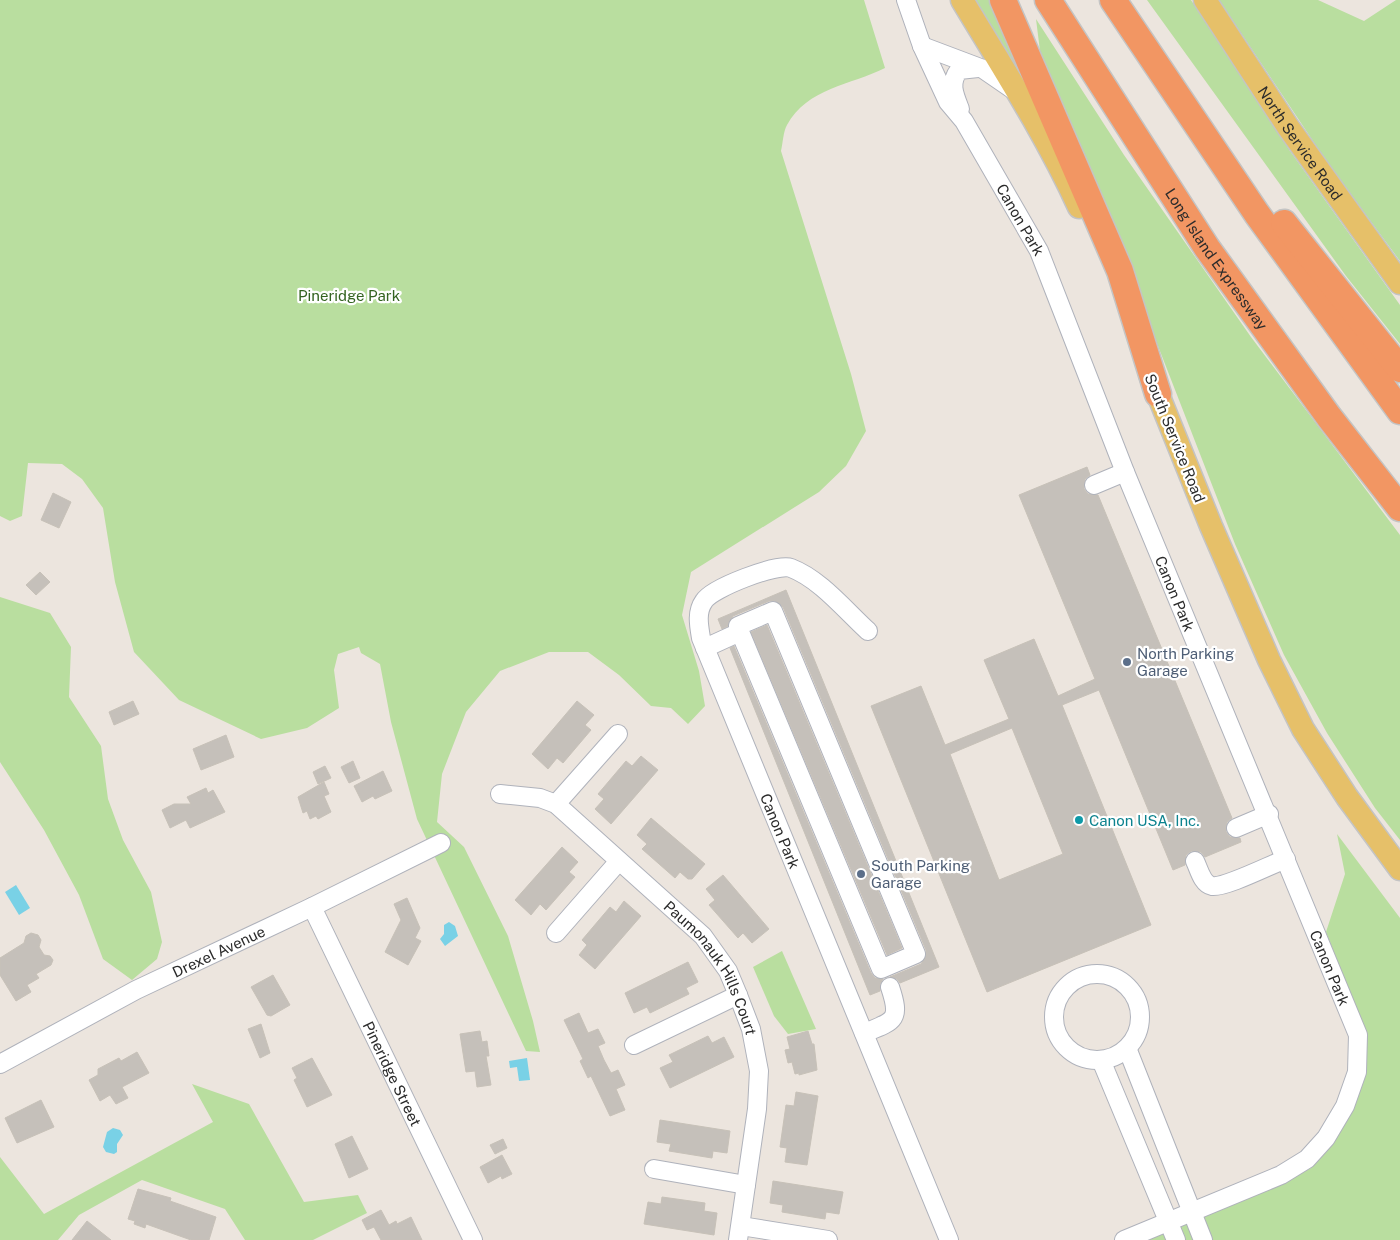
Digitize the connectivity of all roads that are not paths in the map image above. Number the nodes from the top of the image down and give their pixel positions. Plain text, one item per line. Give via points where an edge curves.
1 (906, 0) edge
2 (962, 0) edge
3 (1003, 0) edge
4 (1048, 0) edge
5 (1113, 0) edge
6 (1205, 0) edge
7 (1141, 43) junction
8 (922, 46) junction
9 (983, 69) junction
10 (1018, 94) junction
11 (964, 121) junction
12 (1400, 283) edge
13 (1400, 369) edge
14 (1158, 394) junction
15 (1400, 411) edge
16 (1125, 472) junction
17 (1094, 485) dead end
18 (1400, 508) edge
19 (868, 631) dead end
20 (733, 636) junction
21 (705, 648) junction
22 (618, 734) dead end
23 (500, 794) dead end
24 (556, 804) junction
25 (1269, 814) junction
26 (1236, 828) dead end
27 (441, 843) dead end
28 (1286, 859) junction
29 (619, 861) junction
30 (1195, 861) dead end
31 (1400, 869) edge
32 (312, 907) junction
33 (556, 932) dead end
34 (890, 987) dead end
35 (738, 995) junction
36 (864, 1033) junction
37 (634, 1045) dead end
38 (1127, 1048) junction
39 (1101, 1060) junction
40 (0, 1064) edge
41 (654, 1169) dead end
42 (746, 1185) junction
43 (1192, 1212) junction
44 (1169, 1222) junction
45 (739, 1233) edge
46 (473, 1240) edge
47 (828, 1240) edge
48 (948, 1240) edge
49 (1124, 1240) edge
50 (1176, 1240) edge
51 (1203, 1240) edge

1 - 8 street, Canon Park
2 - 10 main road, South Service Road
3 - 14 highway via 1120,271
4 - 18 highway, Long Island Expressway via 1207,248 1329,417
5 - 7 highway
6 - 12 main road, North Service Road via 1288,127
7 - 13 highway
7 - 15 highway via 1256,214
8 - 9 street
8 - 11 street, Canon Park via 948,102
9 - 10 street
9 - 11 street via 959,70 953,78 953,90
10 - 14 main road, South Service Road via 1067,180
11 - 16 street, Canon Park via 1039,251
14 - 31 main road, South Service Road via 1211,526 1303,729
16 - 17 street
16 - 25 street, Canon Park
19 - 21 street, Canon Park via 806,575 788,567 772,568 713,593 703,601 698,618
20 - 20 street via 881,969 916,954 773,611 738,626
20 - 21 street
21 - 36 street, Canon Park
22 - 24 street
23 - 24 street, Paumonauk Hills Court via 540,798
24 - 29 street, Paumonauk Hills Court
25 - 26 street
25 - 28 street, Canon Park
27 - 32 street, Drexel Avenue
28 - 30 street via 1224,885 1212,886 1204,881
28 - 43 street, Canon Park via 1358,1035 1357,1072 1336,1122 1307,1159 1281,1175
29 - 33 street
29 - 35 street, Paumonauk Hills Court via 703,936 728,971
32 - 40 street, Drexel Avenue via 136,990
32 - 46 street, Pineridge Street
34 - 36 street via 897,1006 895,1015 889,1022
35 - 37 street
35 - 42 street, Paumonauk Hills Court via 751,1029 759,1071
36 - 48 street, Canon Park
38 - 39 street
38 - 39 street via 1136,1037 1140,1022 1134,994 1124,983 1110,976 1081,977 1061,994 1056,1007 1058,1033 1075,1054
38 - 43 street
39 - 44 street
41 - 42 street
42 - 45 street, Paumonauk Hills Court
43 - 44 street, Canon Park
43 - 51 street
44 - 49 street, Canon Park
44 - 50 street
45 - 47 street

